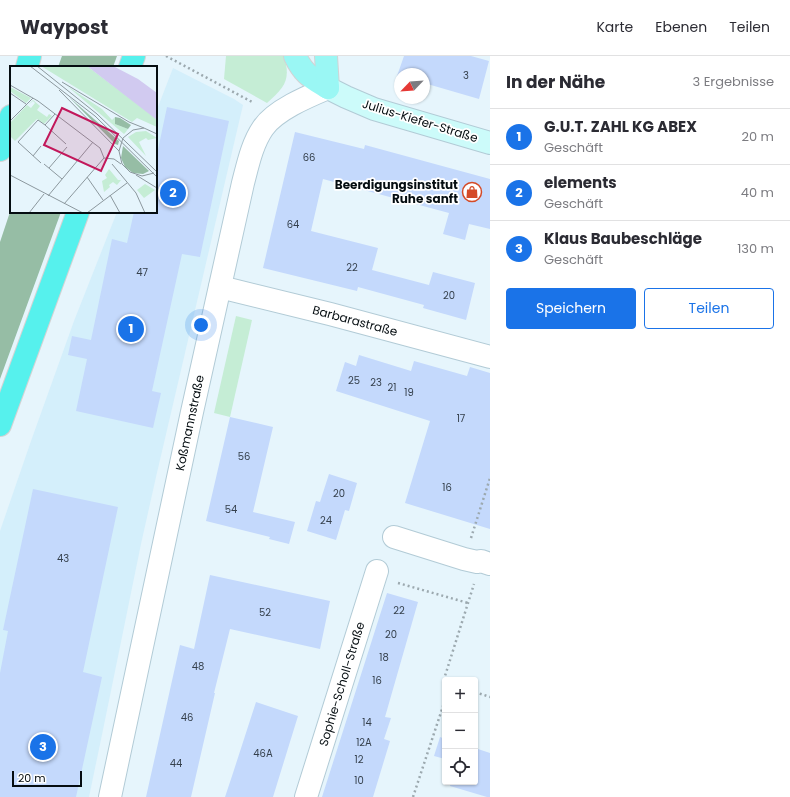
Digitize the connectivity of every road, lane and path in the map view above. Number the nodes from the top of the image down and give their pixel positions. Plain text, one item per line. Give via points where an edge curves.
1 (30, 56) edge
2 (134, 56) edge
3 (166, 56) edge
4 (296, 56) edge
5 (326, 56) edge
6 (27, 66) edge
7 (130, 66) edge
8 (328, 88) junction
9 (257, 104) dead end
10 (10, 119) edge
11 (490, 143) edge
12 (0, 150) edge
13 (78, 213) edge
14 (220, 287) junction
15 (490, 357) edge
16 (0, 425) edge
17 (490, 478) edge
18 (394, 537) dead end
19 (464, 559) junction
20 (490, 564) edge
21 (376, 574) joint
22 (446, 677) edge
23 (478, 693) edge
24 (490, 697) edge
25 (442, 709) edge
26 (110, 797) edge
27 (306, 797) edge
28 (413, 797) edge

1 - 6 highway
2 - 7 highway
3 - 9 path
4 - 8 main road via 307,75
5 - 8 main road
8 - 11 main road, Julius-Kiefer-Straße via 374,109
8 - 14 street, Koßmannstraße via 305,97 277,115 264,127 255,143 243,183
10 - 12 highway
13 - 16 highway
14 - 15 street, Barbarastraße
14 - 26 street, Koßmannstraße
17 - 19 path
18 - 19 street
19 - 20 street
21 - 22 path via 468,603
21 - 27 street, Sophie-Scholl-Straße
23 - 24 path
25 - 28 path

